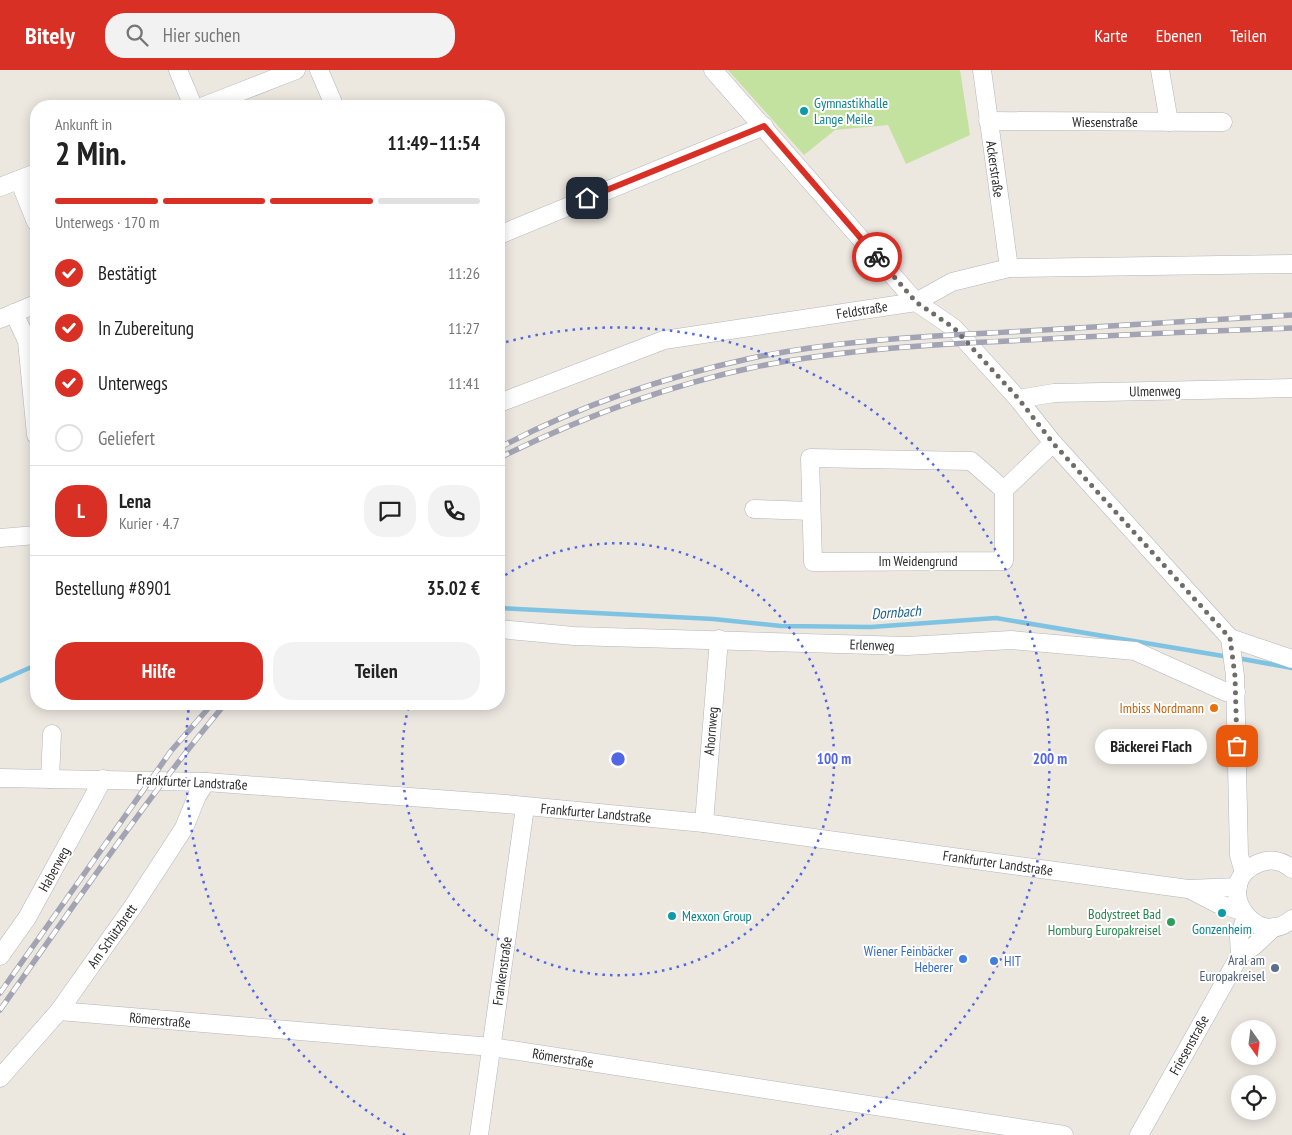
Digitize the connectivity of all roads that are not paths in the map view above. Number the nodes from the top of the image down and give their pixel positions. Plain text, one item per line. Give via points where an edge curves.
1 (178, 70) edge
2 (296, 70) edge
3 (319, 70) edge
4 (713, 70) edge
5 (982, 70) edge
6 (1160, 70) edge
7 (190, 100) edge
8 (219, 100) edge
9 (332, 100) edge
10 (988, 121) junction
11 (1169, 122) junction
12 (1222, 122) dead end
13 (764, 126) junction
14 (30, 175) edge
15 (19, 180) junction
16 (0, 188) edge
17 (30, 207) edge
18 (505, 233) edge
19 (1292, 264) edge
20 (1009, 268) junction
21 (916, 302) junction
22 (30, 306) edge
23 (7, 316) edge
24 (30, 338) edge
25 (1292, 388) edge
26 (1018, 398) junction
27 (505, 400) edge
28 (1053, 443) junction
29 (1004, 490) junction
30 (754, 510) dead end
31 (811, 511) junction
32 (30, 536) edge
33 (0, 538) edge
34 (505, 630) edge
35 (719, 639) junction
36 (1231, 642) junction
37 (1292, 659) edge
38 (1235, 684) junction
39 (52, 734) dead end
40 (0, 778) edge
41 (50, 778) junction
42 (103, 779) junction
43 (206, 782) junction
44 (525, 807) junction
45 (1239, 817) junction
46 (704, 824) junction
47 (1281, 861) edge
48 (1241, 880) junction
49 (1188, 889) junction
50 (1244, 914) junction
51 (1287, 922) edge
52 (1240, 955) junction
53 (0, 956) edge
54 (59, 1011) junction
55 (492, 1046) junction
56 (0, 1078) edge
57 (479, 1135) edge
58 (1064, 1135) edge
59 (1139, 1135) edge

1 - 7 street
2 - 8 street
3 - 9 street
4 - 13 street
5 - 10 street, Ackerstraße
6 - 11 street
10 - 11 street, Wiesenstraße
10 - 20 street, Ackerstraße
11 - 12 street, Wiesenstraße
13 - 18 street
13 - 21 street
14 - 15 street
15 - 16 street
15 - 17 street
19 - 20 street, Feldstraße
20 - 21 street, Feldstraße via 952,282
21 - 26 street via 954,328
21 - 27 street, Feldstraße via 664,340
22 - 23 street
23 - 24 street
25 - 26 street, Ulmenweg via 1054,393
26 - 28 street
28 - 29 street
28 - 36 street
29 - 31 street, Im Weidengrund via 971,461 810,458
29 - 31 street, Im Weidengrund via 1004,561 813,562
30 - 31 street
32 - 33 street
34 - 35 street, Erlenweg via 574,636
35 - 38 street, Erlenweg via 907,646 1010,640 1135,651 1226,692
35 - 46 street, Ahornweg
36 - 37 street
36 - 38 street
38 - 45 street
39 - 41 street
40 - 41 street, Frankfurter Landstraße
41 - 42 street, Frankfurter Landstraße
42 - 43 street, Frankfurter Landstraße
42 - 53 street, Haberweg via 27,918
43 - 44 street, Frankfurter Landstraße via 364,791
43 - 54 street, Am Schützbrett via 184,828
44 - 46 street, Frankfurter Landstraße
44 - 55 street, Frankenstraße
45 - 47 street via 1250,848
45 - 48 street
46 - 49 street, Frankfurter Landstraße
47 - 48 street via 1253,865
48 - 49 street, Frankfurter Landstraße
48 - 50 street via 1238,899
49 - 50 street, Frankfurter Landstraße
50 - 51 street, Frankfurter Landstraße via 1254,923
50 - 52 street, Friesenstraße via 1239,938
51 - 52 street, Friesenstraße
52 - 59 street, Friesenstraße
54 - 55 street, Römerstraße
54 - 56 street, Am Schützbrett
55 - 57 street, Frankenstraße
55 - 58 street, Römerstraße

